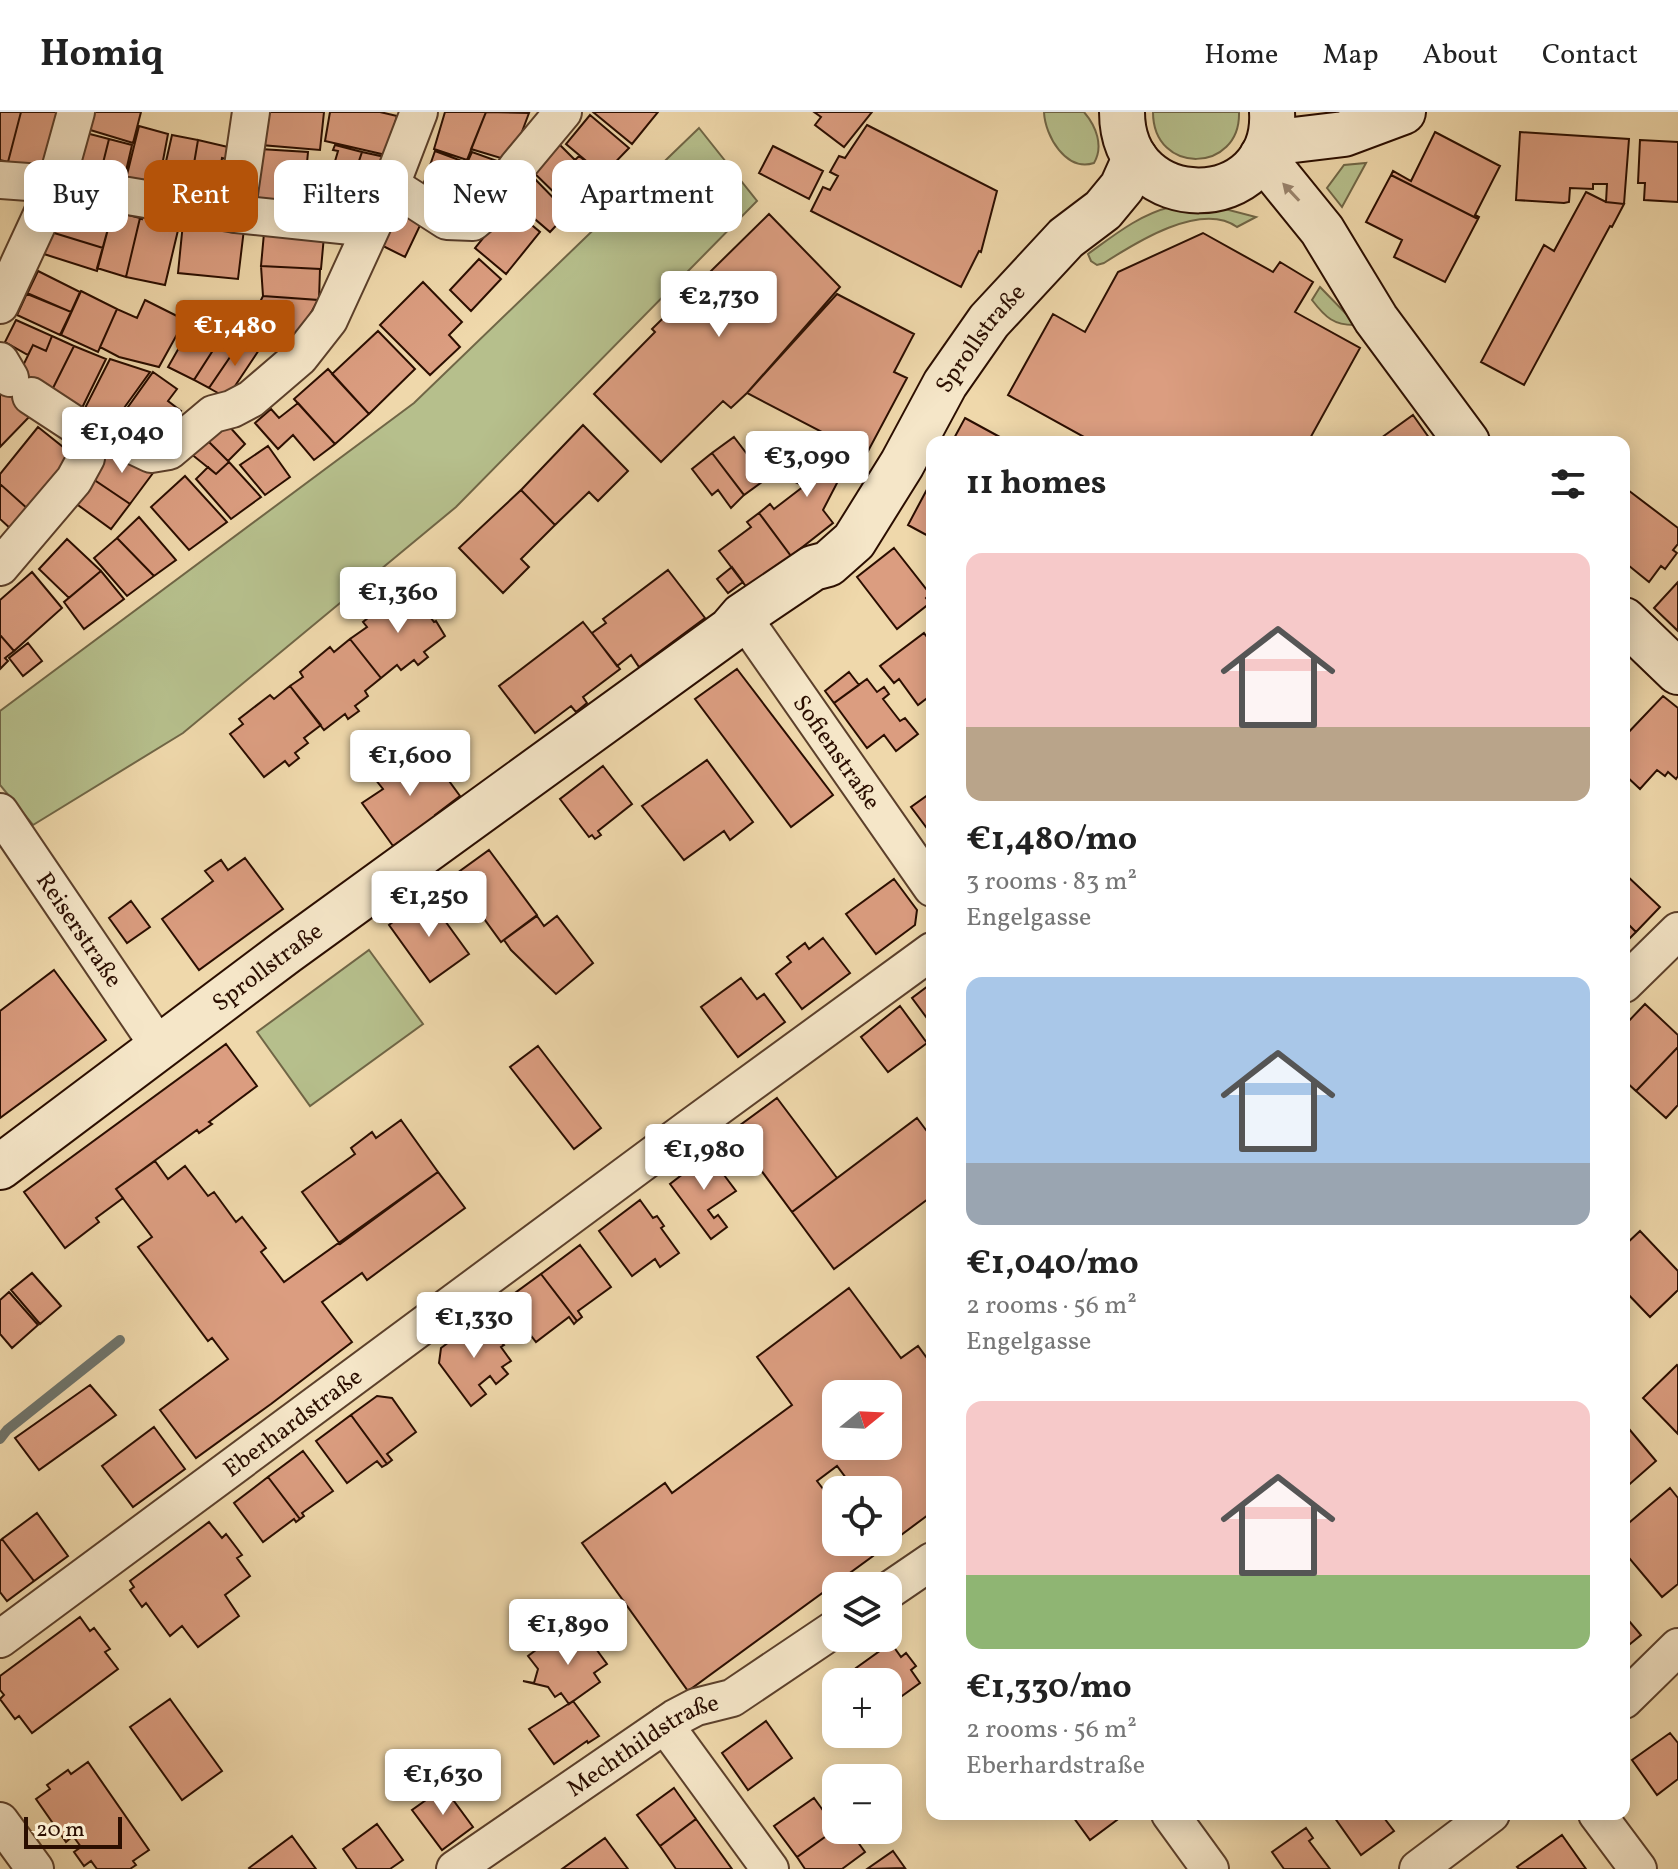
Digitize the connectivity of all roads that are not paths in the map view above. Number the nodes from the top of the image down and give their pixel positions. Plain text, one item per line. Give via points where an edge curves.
1 (76, 112) edge
2 (251, 112) edge
3 (419, 112) edge
4 (563, 112) edge
5 (1122, 112) edge
6 (1402, 112) edge
7 (1258, 149) edge
8 (1135, 158) junction
9 (63, 160) edge
10 (244, 160) edge
11 (401, 160) edge
12 (0, 180) edge
13 (24, 182) edge
14 (1169, 186) junction
15 (408, 196) edge
16 (1103, 210) junction
17 (34, 232) edge
18 (368, 232) edge
19 (0, 305) edge
20 (14, 378) edge
21 (89, 434) junction
22 (1463, 436) edge
23 (0, 567) edge
24 (741, 625) junction
25 (1630, 626) edge
26 (1678, 672) edge
27 (5, 832) edge
28 (926, 880) edge
29 (1678, 931) edge
30 (926, 955) edge
31 (1630, 978) edge
32 (160, 1048) junction
33 (0, 1167) edge
34 (926, 1565) edge
35 (902, 1581) edge
36 (822, 1637) edge
37 (0, 1639) edge
38 (1678, 1647) edge
39 (1630, 1694) edge
40 (665, 1725) junction
41 (1174, 1820) edge
42 (1483, 1820) edge
43 (1601, 1820) edge
44 (0, 1821) edge
45 (35, 1869) edge
46 (455, 1869) edge
47 (770, 1869) edge
48 (1210, 1869) edge
49 (1418, 1869) edge
50 (1638, 1869) edge

1 - 9 street
2 - 10 street
3 - 11 street
4 - 15 street via 473,222 447,221
5 - 8 main road
6 - 7 main road via 1344,134
7 - 14 main road via 1211,191
7 - 22 main road via 1322,230 1376,319
8 - 14 main road
8 - 16 main road, Sprollstraße via 1122,187
12 - 13 street
14 - 16 main road, Sprollstraße via 1129,205
16 - 24 main road, Sprollstraße via 1066,238 989,321 945,384 854,541 819,580
17 - 19 street
18 - 21 street via 329,320 312,345 251,399 213,414 169,451 151,454 113,436
20 - 21 street
21 - 23 street via 86,458 74,480
24 - 28 street, Sofienstraße
24 - 32 main road, Sprollstraße
25 - 26 main road
27 - 32 street, Reiserstraße
29 - 31 street
30 - 37 street, Eberhardstraße
32 - 33 main road, Sprollstraße
34 - 35 street
36 - 40 street, Mechthildstraße via 732,1698 696,1707
38 - 39 street
40 - 46 street, Mechthildstraße
40 - 47 street
41 - 48 street
42 - 49 street
43 - 50 street
44 - 45 street

